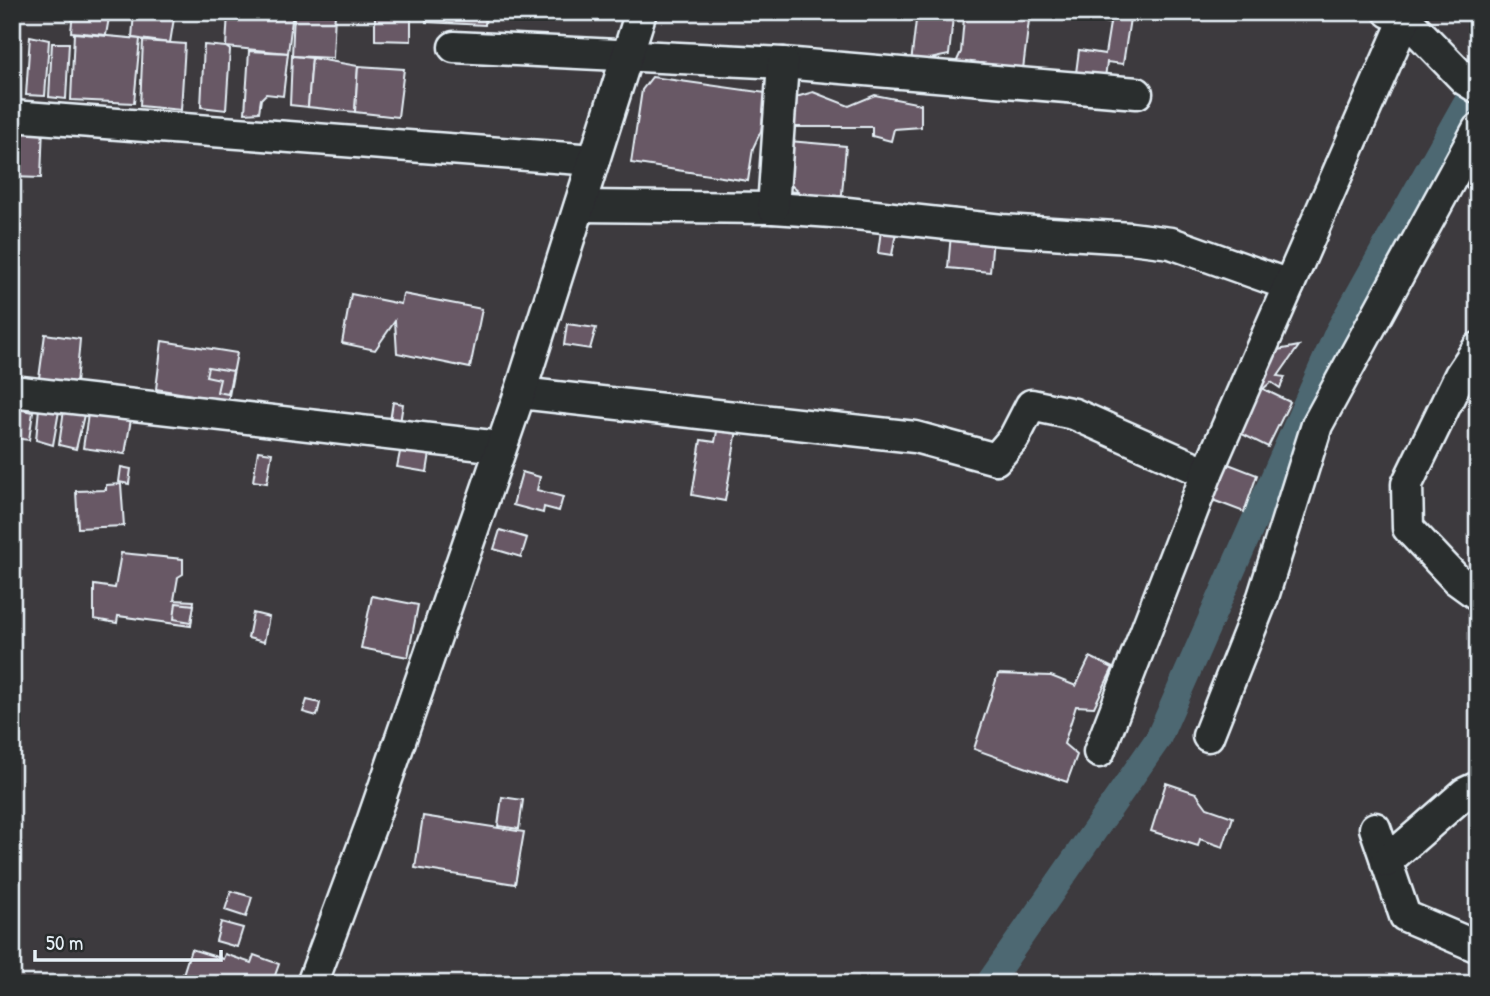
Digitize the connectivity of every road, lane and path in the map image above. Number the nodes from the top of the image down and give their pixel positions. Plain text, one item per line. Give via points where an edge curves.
1 (640, 12) edge
2 (1401, 14) edge
3 (454, 47) dead end
4 (628, 54) junction
5 (783, 63) junction
6 (1478, 88) edge
7 (1137, 93) dead end
8 (12, 116) edge
9 (1478, 129) edge
10 (594, 160) junction
11 (580, 206) junction
12 (773, 208) junction
13 (1289, 285) junction
14 (1478, 348) edge
15 (12, 391) edge
16 (520, 393) junction
17 (500, 447) junction
18 (1207, 473) junction
19 (1478, 596) edge
20 (1208, 736) dead end
21 (1099, 752) dead end
22 (1478, 787) edge
23 (1375, 828) dead end
24 (1386, 862) junction
25 (1478, 947) edge
26 (312, 984) edge

1 - 4 street
2 - 6 street
2 - 13 street
3 - 4 street
4 - 5 street
4 - 10 street
5 - 7 street
5 - 12 street
8 - 10 street
9 - 20 street via 1317,425 1263,597
10 - 11 street
11 - 12 street
11 - 16 street
12 - 13 street via 1171,243
13 - 18 street
14 - 19 street via 1407,484 1408,528
15 - 17 street
16 - 17 street
16 - 18 street via 915,437 996,459 1014,438 1031,405 1074,414
17 - 26 street
18 - 21 street
22 - 24 street via 1465,793
23 - 24 street
24 - 25 street via 1405,916

